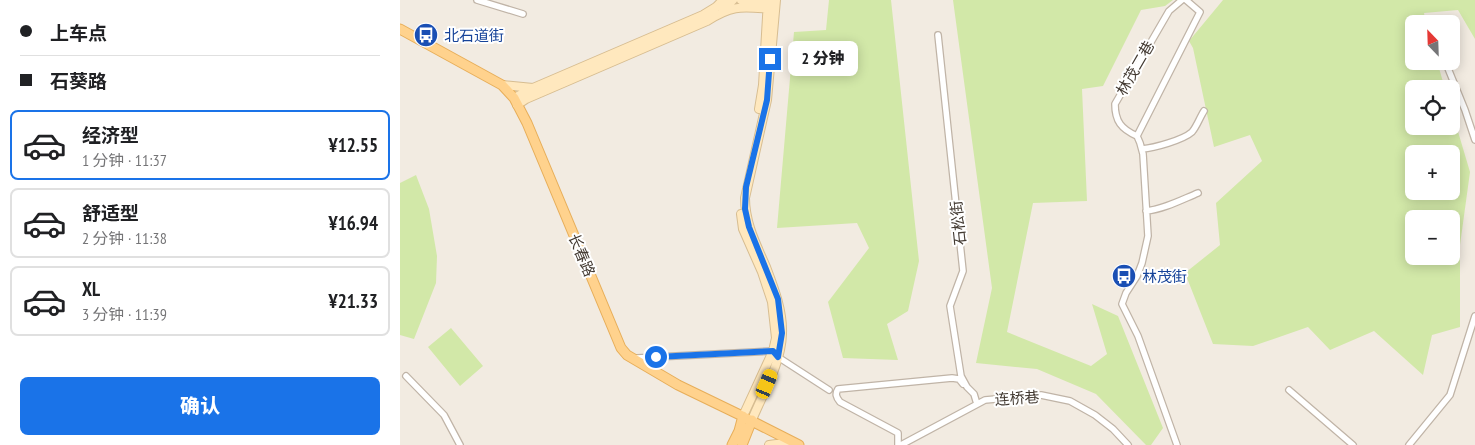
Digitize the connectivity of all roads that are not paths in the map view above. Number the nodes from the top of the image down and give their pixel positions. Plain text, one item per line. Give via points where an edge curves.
1 (477, 0) edge
2 (723, 0) edge
3 (733, 0) edge
4 (741, 0) edge
5 (1182, 0) edge
6 (1186, 0) edge
7 (771, 4) edge
8 (719, 13) junction
9 (523, 14) dead end
10 (400, 30) edge
11 (938, 35) dead end
12 (1448, 70) edge
13 (502, 85) junction
14 (533, 88) junction
15 (526, 99) junction
16 (516, 102) junction
17 (1204, 111) dead end
18 (526, 123) junction
19 (1137, 136) junction
20 (1475, 140) edge
21 (1142, 149) junction
22 (1198, 192) dead end
23 (1146, 211) junction
24 (1475, 316) edge
25 (775, 354) junction
26 (637, 358) dead end
27 (406, 376) dead end
28 (967, 387) junction
29 (829, 390) dead end
30 (1289, 390) dead end
31 (977, 404) junction
32 (747, 418) junction
33 (796, 443) edge
34 (460, 445) edge
35 (732, 445) edge
36 (742, 445) edge
37 (769, 445) edge
38 (900, 445) edge
39 (1128, 445) edge
40 (1178, 445) edge
41 (1352, 445) edge
42 (1410, 445) edge

1 - 9 street
2 - 14 main road via 703,15
3 - 8 main road
4 - 7 main road
5 - 19 street, 林茂二巷 via 1169,11 1115,104 1115,115 1120,124
6 - 19 street via 1200,12
7 - 8 main road
7 - 25 main road via 761,101 740,207 744,229 772,302
8 - 15 main road
10 - 13 main road, 长春路
11 - 28 street, 石松街 via 963,271 950,306 961,376
12 - 20 street
13 - 14 main road
13 - 16 main road, 长春路
14 - 16 main road
15 - 16 main road
15 - 18 main road
16 - 18 main road, 长春路
17 - 21 street via 1190,134 1155,148
18 - 32 main road, 长春路 via 626,355 678,385
19 - 21 street
21 - 23 street
22 - 23 street via 1173,204
23 - 40 street via 1148,236 1142,263 1122,304 1138,336
24 - 42 street via 1450,395
25 - 26 street
25 - 29 street
25 - 32 main road
27 - 34 street via 444,415
28 - 31 street, 石松街
28 - 38 street via 952,378 838,389 836,398 840,402 898,433
30 - 41 street
31 - 38 street, 连桥巷
31 - 39 street, 连桥巷 via 985,400 1041,395 1070,401 1114,429
32 - 33 main road, 长春路
32 - 35 main road
32 - 36 main road
33 - 37 main road

